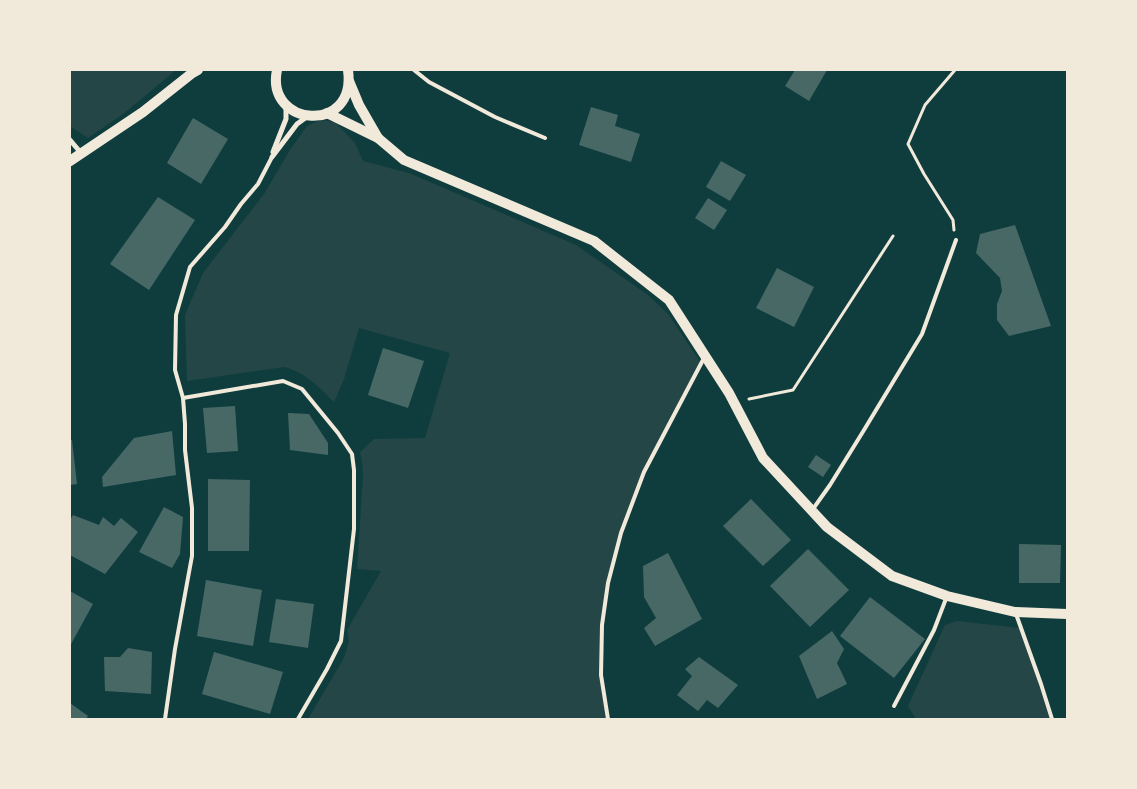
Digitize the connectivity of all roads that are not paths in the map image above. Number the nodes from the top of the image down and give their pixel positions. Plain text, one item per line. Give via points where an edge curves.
1 (198, 70) edge
2 (414, 70) edge
3 (275, 71) edge
4 (348, 75) edge
5 (286, 105) junction
6 (327, 113) junction
7 (308, 116) junction
8 (378, 138) junction
9 (546, 138) dead end
10 (70, 140) edge
11 (81, 154) junction
12 (272, 157) junction
13 (70, 161) edge
14 (956, 240) road end
15 (705, 356) junction
16 (184, 398) junction
17 (811, 511) junction
18 (947, 596) junction
19 (1015, 612) junction
20 (1067, 614) edge
21 (894, 706) dead end
22 (164, 719) edge
23 (298, 719) edge
24 (608, 719) edge
25 (1052, 719) edge

1 - 11 main road
2 - 9 lane via 429,82 495,117
3 - 5 main road via 279,95
4 - 6 main road via 348,91 336,108
4 - 8 main road via 359,105
5 - 7 main road
5 - 12 street via 286,118
6 - 7 main road
6 - 8 main road
7 - 12 street via 297,124
8 - 15 main road via 404,160 594,241 669,300
10 - 11 street
11 - 13 main road
12 - 16 lane via 258,184 190,266 176,315 175,370
14 - 17 lane via 922,334
15 - 17 main road via 763,458
15 - 24 lane via 644,472 621,533 608,583 602,625 601,675
16 - 22 lane via 192,556
16 - 23 lane via 283,380 302,389 352,454 354,530 341,640
17 - 18 main road via 892,576
18 - 19 main road
18 - 21 lane via 934,630
19 - 20 main road
19 - 25 lane

